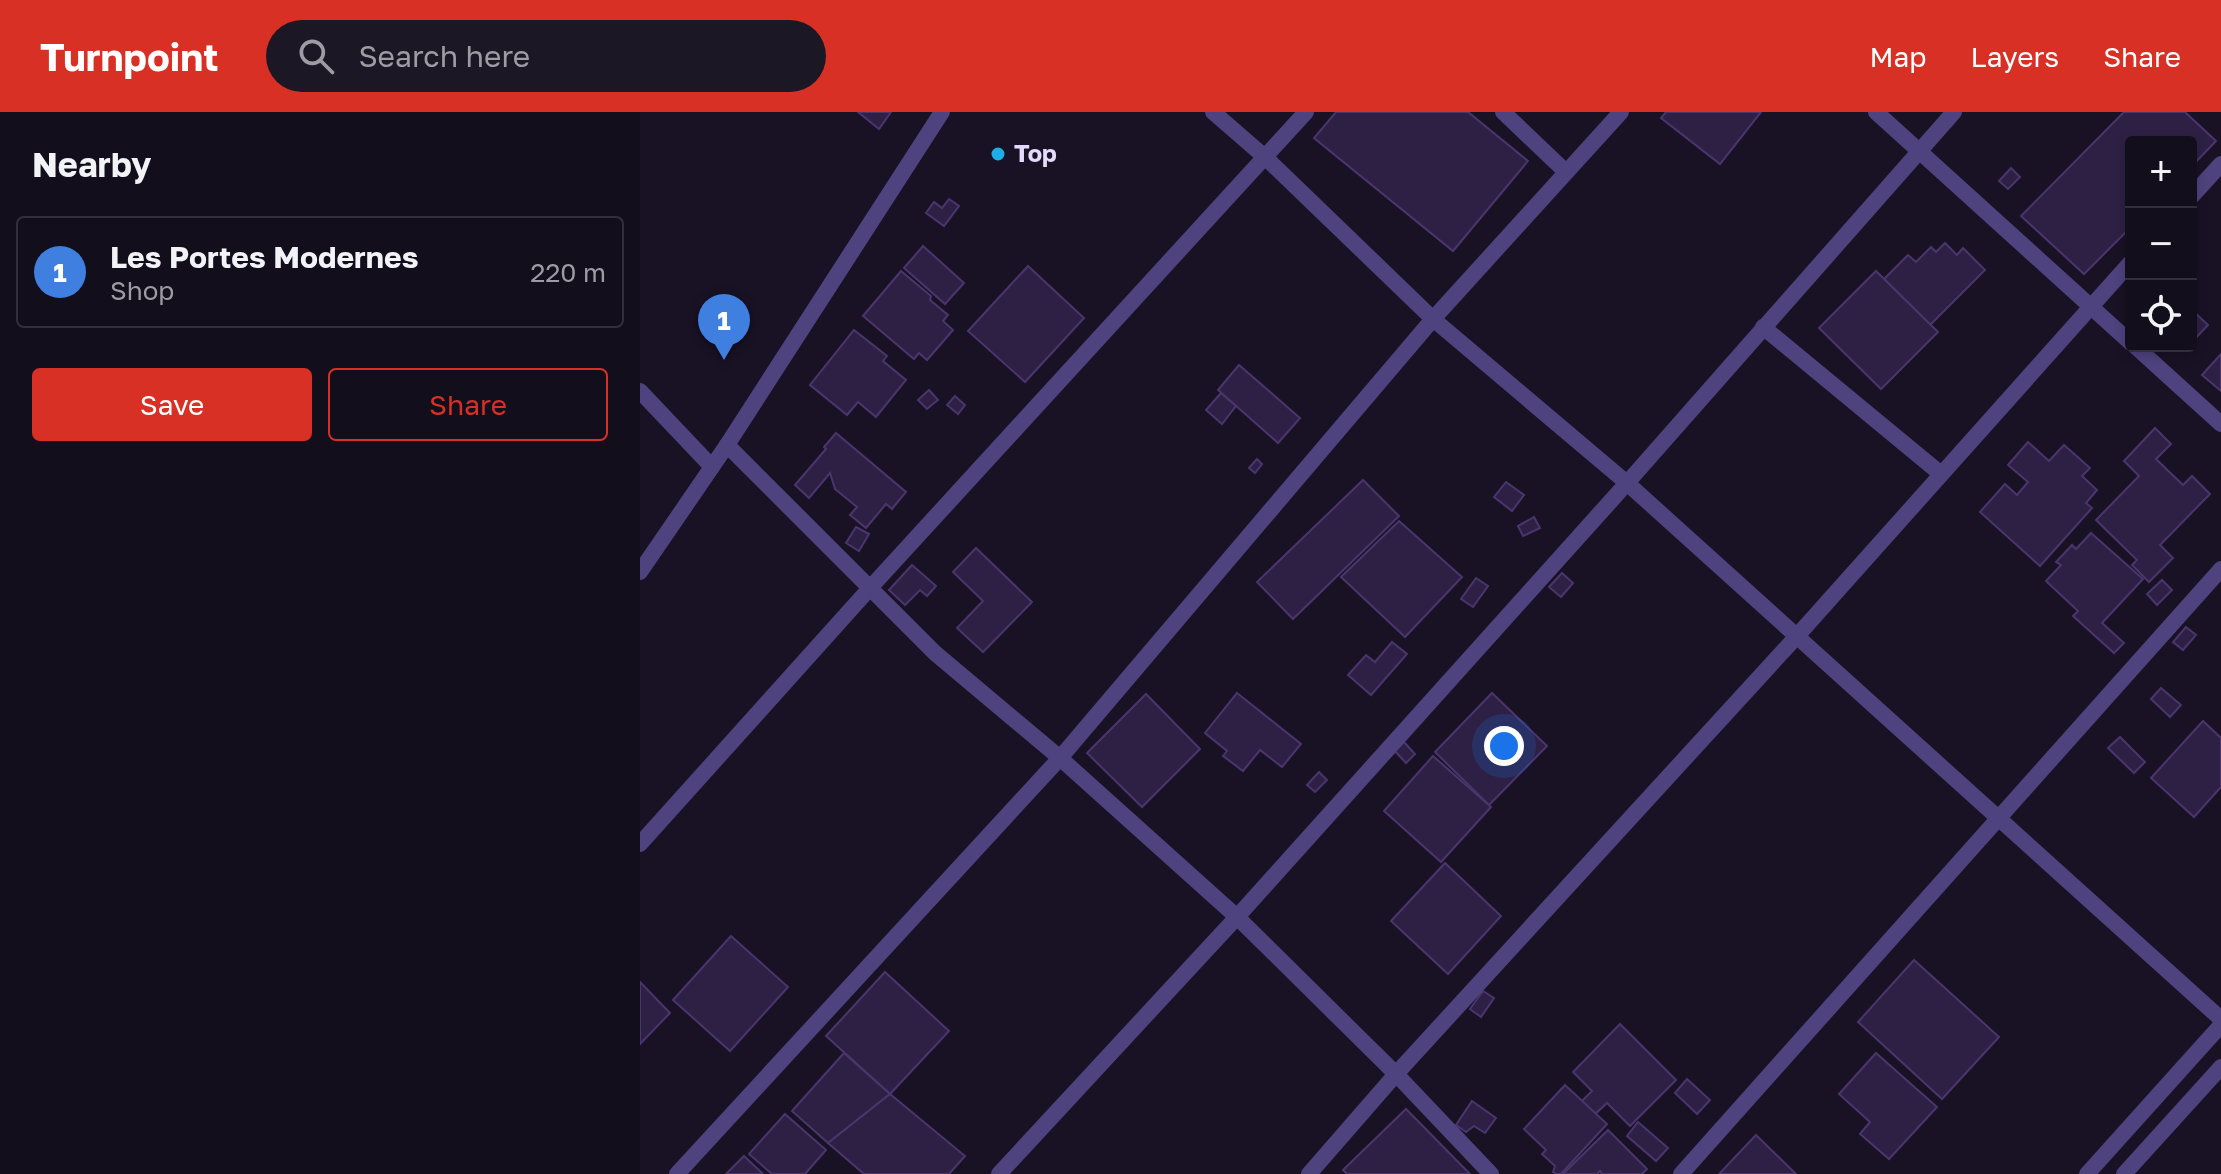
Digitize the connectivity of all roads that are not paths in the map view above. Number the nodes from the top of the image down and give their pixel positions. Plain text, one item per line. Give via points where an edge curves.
1 (942, 112) edge
2 (1213, 112) edge
3 (1306, 112) edge
4 (1503, 112) edge
5 (1621, 112) edge
6 (1876, 112) edge
7 (1954, 112) edge
8 (1918, 150) junction
9 (1266, 158) junction
10 (2221, 164) edge
11 (1566, 172) junction
12 (2197, 190) edge
13 (2125, 269) edge
14 (2091, 306) junction
15 (1433, 319) junction
16 (1763, 327) junction
17 (2125, 337) edge
18 (2142, 352) edge
19 (640, 391) edge
20 (2221, 424) edge
21 (727, 445) junction
22 (712, 467) junction
23 (1941, 474) junction
24 (1627, 483) junction
25 (2221, 569) edge
26 (640, 572) edge
27 (870, 588) junction
28 (1797, 636) junction
29 (1060, 758) junction
30 (1999, 819) junction
31 (640, 844) edge
32 (1237, 917) junction
33 (2221, 1022) edge
34 (2221, 1067) edge
35 (1396, 1074) junction
36 (677, 1174) edge
37 (999, 1174) edge
38 (1309, 1174) edge
39 (1491, 1174) edge
40 (1681, 1174) edge
41 (2087, 1174) edge
42 (2124, 1174) edge

1 - 21 street
2 - 9 street
3 - 9 street
4 - 11 street
5 - 11 street
6 - 8 street
7 - 8 street
8 - 14 street
8 - 16 street
9 - 15 street
9 - 27 street
10 - 12 street
11 - 15 street
13 - 14 street
14 - 17 street
14 - 23 street
15 - 24 street
15 - 29 street
16 - 23 street
16 - 24 street
18 - 20 street
19 - 22 street
21 - 22 street
21 - 27 street
22 - 26 street
23 - 28 street
24 - 28 street
24 - 32 street
25 - 30 street
27 - 29 street via 935,653
27 - 31 street
28 - 30 street
28 - 35 street
29 - 32 street
29 - 36 street
30 - 33 street
30 - 40 street
32 - 35 street
32 - 37 street
33 - 41 street
34 - 42 street
35 - 38 street
35 - 39 street

